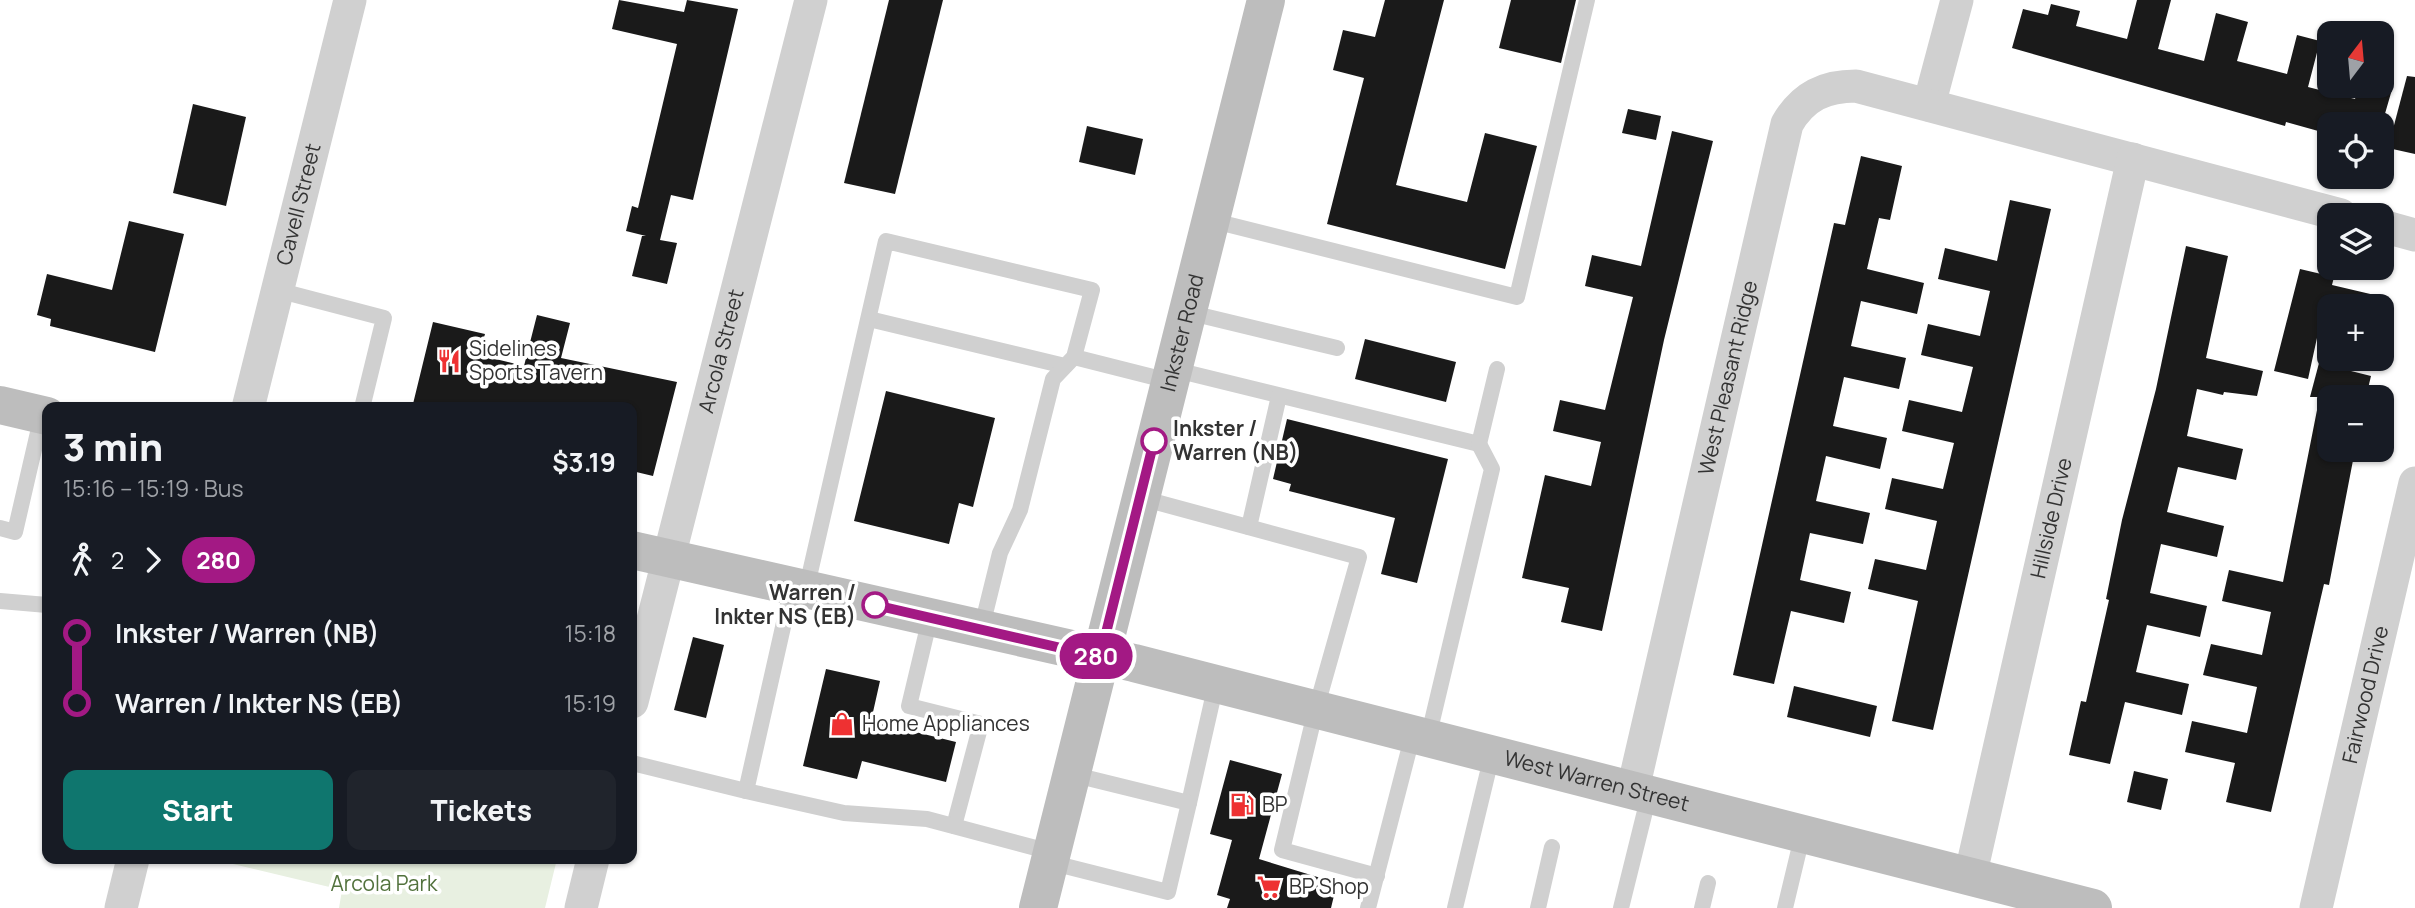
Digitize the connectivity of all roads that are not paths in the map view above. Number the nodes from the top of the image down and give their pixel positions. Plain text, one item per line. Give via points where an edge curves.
1 (350, 0) edge
2 (811, 0) edge
3 (1266, 0) edge
4 (1587, 0) edge
5 (1957, 0) edge
6 (1929, 105) junction
7 (2133, 159) junction
8 (2317, 209) edge
9 (1210, 220) junction
10 (2394, 229) edge
11 (2415, 235) edge
12 (277, 290) junction
13 (1187, 312) junction
14 (869, 319) junction
15 (1337, 348) dead end
16 (1069, 362) junction
17 (1497, 369) dead end
18 (1171, 375) junction
19 (1279, 396) junction
20 (249, 402) edge
21 (363, 402) edge
22 (0, 405) edge
23 (42, 414) edge
24 (42, 427) edge
25 (1479, 444) junction
26 (2415, 483) edge
27 (1140, 498) junction
28 (1249, 527) junction
29 (0, 528) edge
30 (650, 554) edge
31 (799, 588) junction
32 (0, 601) edge
33 (42, 605) edge
34 (930, 618) junction
35 (981, 630) junction
36 (637, 656) edge
37 (1100, 657) junction
38 (1216, 684) junction
39 (1316, 709) junction
40 (1420, 736) junction
41 (1492, 755) junction
42 (637, 764) edge
43 (1071, 774) junction
44 (746, 791) junction
45 (1641, 791) junction
46 (1189, 803) junction
47 (954, 826) junction
48 (1802, 833) junction
49 (1552, 847) dead end
50 (1050, 857) junction
51 (133, 864) edge
52 (592, 864) edge
53 (1377, 876) junction
54 (1969, 877) junction
55 (1708, 883) dead end
56 (121, 908) edge
57 (581, 908) edge
58 (1038, 908) edge
59 (1368, 908) edge
60 (1455, 908) edge
61 (1538, 908) edge
62 (1621, 908) edge
63 (1702, 908) edge
64 (1785, 908) edge
65 (2093, 908) edge
66 (2316, 908) edge

1 - 12 street, Cavell Street
2 - 30 street, Arcola Street
3 - 9 main road, Inkster Road
4 - 9 lane via 1517,297
5 - 6 street
6 - 7 street, West Pleasant Ridge
6 - 45 street, West Pleasant Ridge via 1857,86 1838,86 1807,99 1787,124
7 - 8 street, West Pleasant Ridge
7 - 54 street, Hillside Drive
9 - 13 main road, Inkster Road
10 - 11 street
12 - 20 street, Cavell Street
12 - 21 lane via 384,317
13 - 15 lane
13 - 18 main road, Inkster Road
14 - 16 lane
14 - 16 lane via 887,241 1092,290
14 - 31 lane
16 - 18 lane
16 - 35 lane via 1053,379 1020,510 1000,554
17 - 25 lane
18 - 19 lane
18 - 27 main road, Inkster Road
19 - 25 lane
19 - 28 lane
22 - 23 main road
24 - 29 lane via 15,532
25 - 40 lane via 1492,469
26 - 66 street, Fairwood Drive
27 - 28 lane
27 - 37 main road, Inkster Road
28 - 39 lane via 1359,557
30 - 31 main road, West Warren Street
30 - 36 street, Arcola Street
31 - 34 main road, West Warren Street
31 - 44 lane
32 - 33 lane
34 - 35 main road, West Warren Street
34 - 47 lane via 909,706 981,724
35 - 37 main road, West Warren Street
37 - 38 main road, West Warren Street
37 - 43 main road, Inkster Road
38 - 39 main road, West Warren Street
38 - 46 lane
39 - 40 main road, West Warren Street
39 - 53 lane via 1282,850
40 - 41 main road, West Warren Street
40 - 53 lane
41 - 45 main road, West Warren Street
41 - 60 lane
42 - 44 lane
43 - 46 lane
43 - 50 main road, Inkster Road
44 - 47 lane via 844,814 927,819
45 - 48 main road, West Warren Street
45 - 62 lane
46 - 50 lane via 1168,892
47 - 50 lane
48 - 54 main road, West Warren Street
48 - 64 lane
49 - 61 lane
50 - 58 main road, Inkster Road
51 - 56 street
52 - 57 street
53 - 59 lane
54 - 65 main road, West Warren Street
55 - 63 lane

